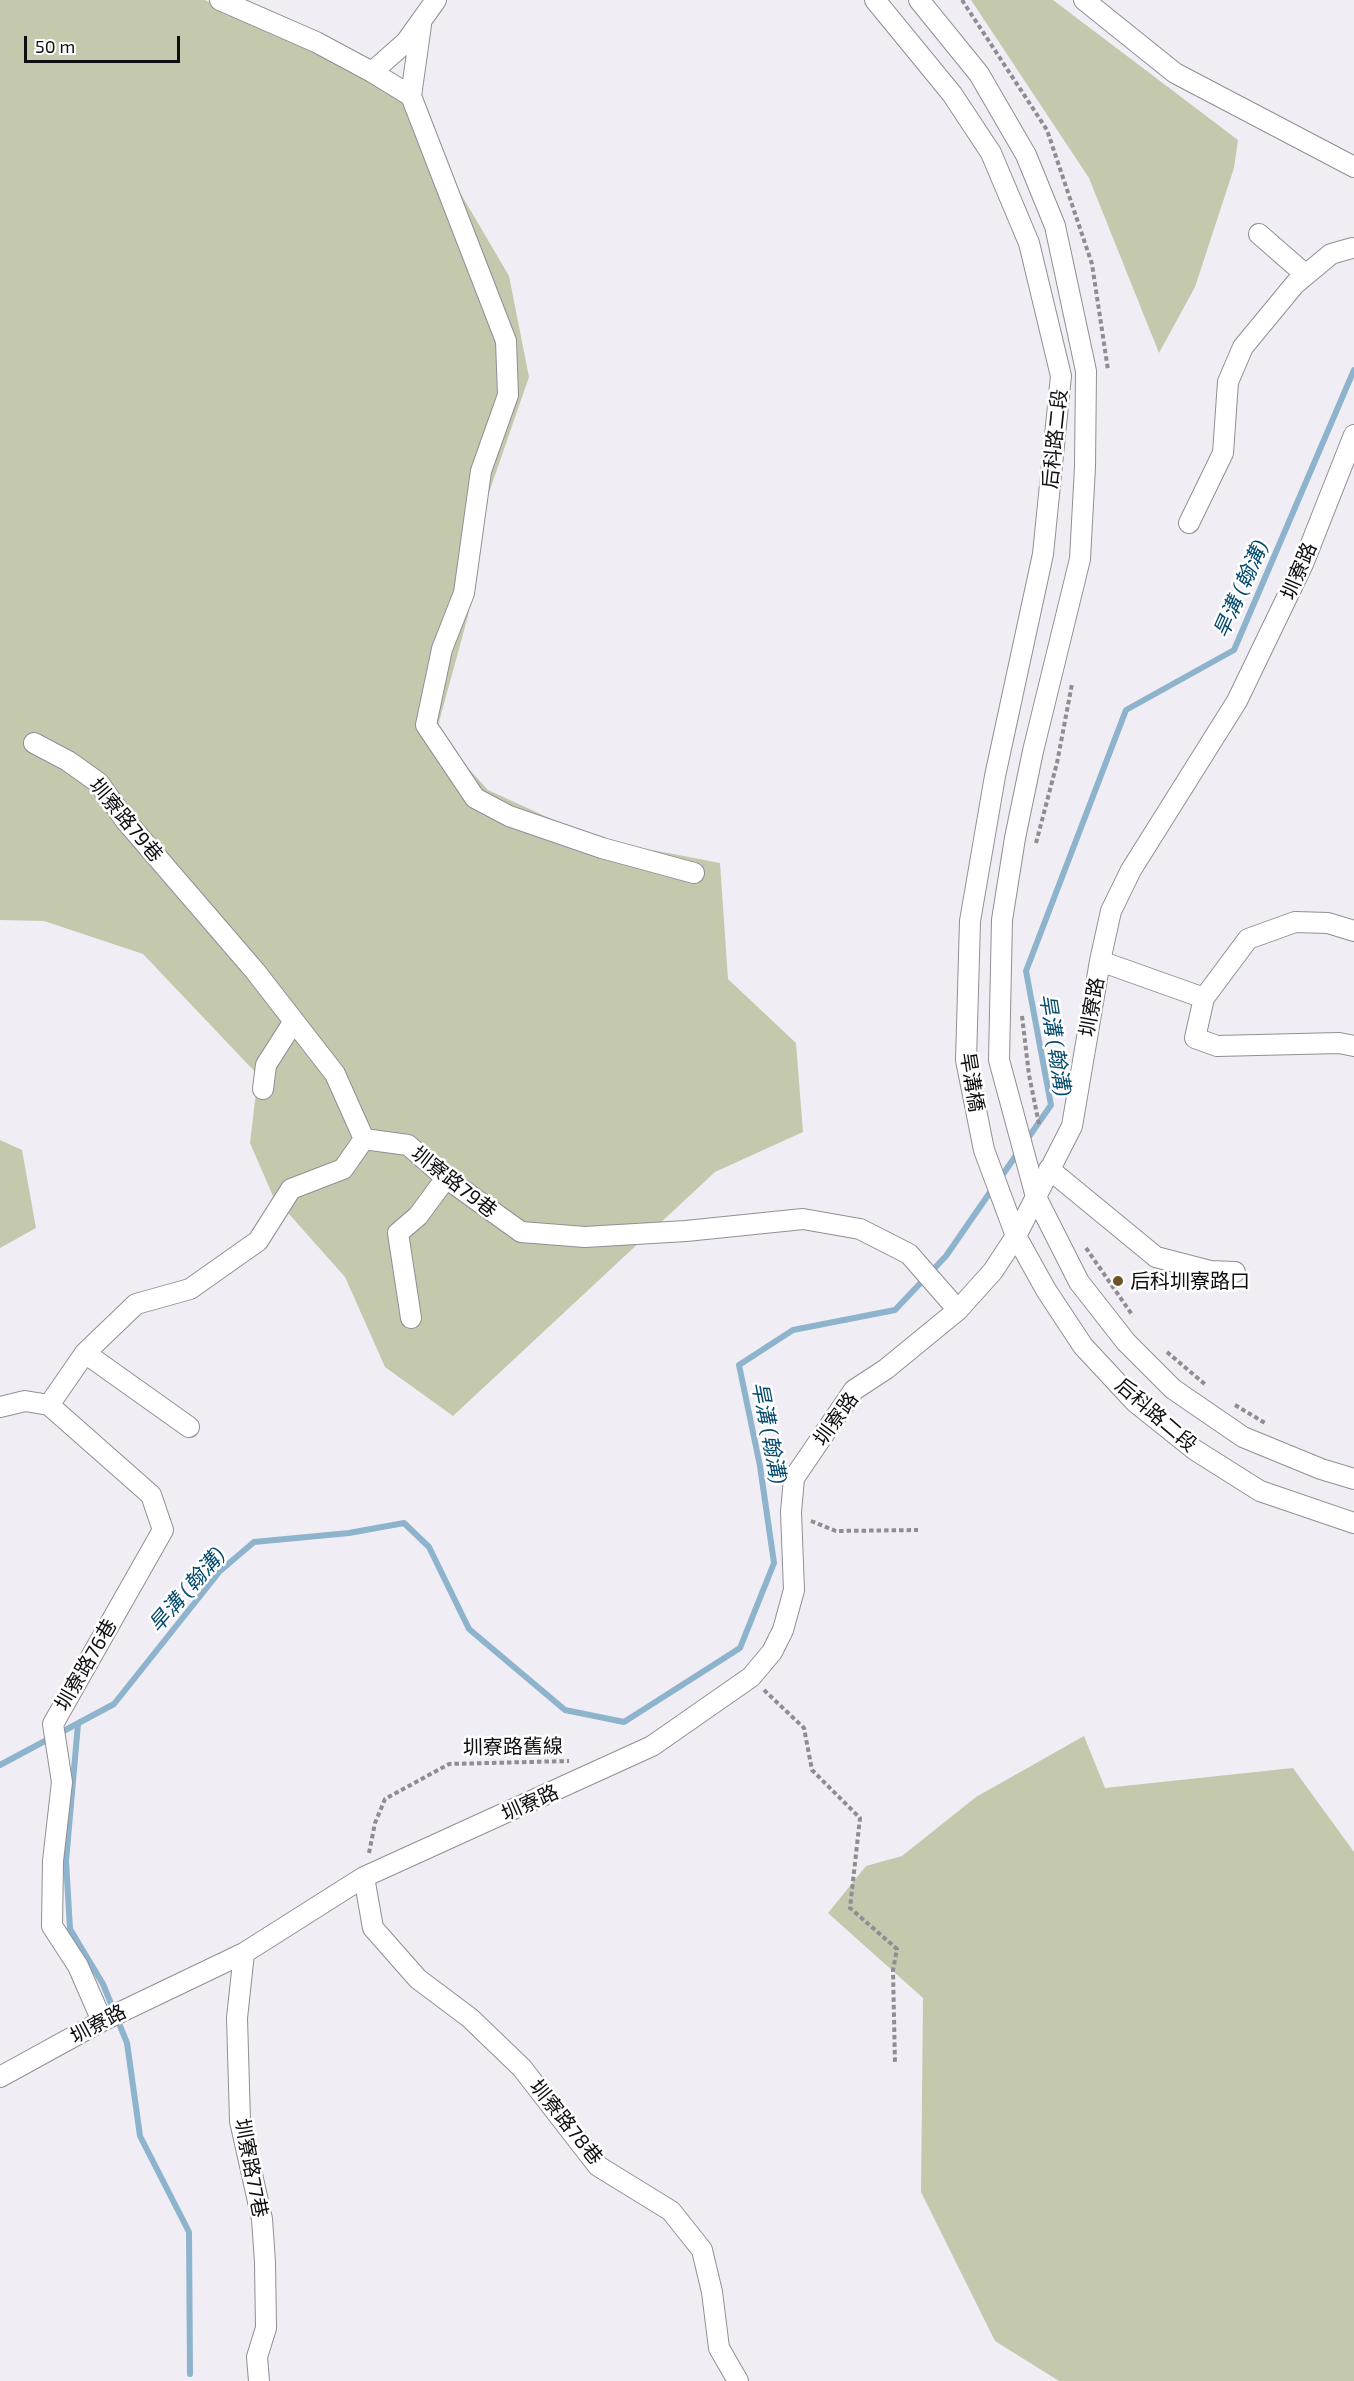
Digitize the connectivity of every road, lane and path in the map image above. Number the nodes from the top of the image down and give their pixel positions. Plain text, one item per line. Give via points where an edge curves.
1 (220, 0) edge
2 (436, 0) edge
3 (875, 0) edge
4 (919, 0) edge
5 (962, 0) edge
6 (1084, 0) edge
7 (422, 20) junction
8 (372, 72) junction
9 (411, 96) junction
10 (1354, 167) edge
11 (1258, 234) dead end
12 (1353, 247) edge
13 (1306, 275) junction
14 (1108, 378) dead end
15 (1354, 435) edge
16 (1189, 523) dead end
17 (1072, 682) dead end
18 (34, 743) dead end
19 (1034, 852) dead end
20 (694, 873) dead end
21 (1002, 920) joint
22 (970, 921) joint
23 (1354, 931) edge
24 (1100, 961) junction
25 (1204, 998) junction
26 (1021, 1006) dead end
27 (294, 1021) junction
28 (1354, 1046) edge
29 (263, 1089) dead end
30 (1040, 1127) dead end
31 (364, 1139) junction
32 (1049, 1169) junction
33 (446, 1178) junction
34 (1036, 1197) junction
35 (1016, 1236) junction
36 (1083, 1244) dead end
37 (1235, 1272) dead end
38 (958, 1310) junction
39 (1134, 1317) dead end
40 (411, 1318) dead end
41 (1164, 1350) dead end
42 (85, 1353) junction
43 (1208, 1386) dead end
44 (1226, 1399) dead end
45 (49, 1405) junction
46 (0, 1407) edge
47 (189, 1427) dead end
48 (1272, 1427) dead end
49 (1354, 1479) edge
50 (791, 1512) junction
51 (1354, 1523) edge
52 (918, 1530) dead end
53 (751, 1677) junction
54 (580, 1761) dead end
55 (364, 1877) junction
56 (244, 1953) junction
57 (102, 2021) junction
58 (896, 2064) dead end
59 (0, 2077) edge
60 (259, 2381) edge
61 (738, 2381) edge

1 - 8 street
2 - 7 street
3 - 22 street, 后科路二段 via 952,94 991,153 1029,243 1061,376 1043,554 995,776
4 - 21 street, 后科路二段 via 980,74 1026,155 1055,226 1086,371 1080,559 1033,752
5 - 14 path via 1047,130 1092,264
6 - 10 street via 1175,74
7 - 8 street via 406,42
7 - 9 street
8 - 9 street
9 - 20 street via 506,341 508,395 481,471 464,593 442,649 426,725 475,798 540,827
11 - 13 street
12 - 13 street via 1331,254
13 - 16 street via 1243,347 1228,382 1223,453
15 - 24 street, 圳寮路 via 1275,626 1237,701 1131,870 1111,911
17 - 19 path via 1057,763
18 - 27 street, 圳寮路79巷 via 99,783 125,820
21 - 34 street, 旱溝橋 via 999,1060
22 - 35 street, 旱溝橋 via 966,1060 984,1150
23 - 25 street via 1328,922 1295,922 1248,939
24 - 25 street
24 - 32 street, 圳寮路 via 1072,1126
25 - 28 street via 1195,1038 1217,1046
26 - 30 path
27 - 29 street via 266,1065
27 - 31 street, 圳寮路79巷 via 335,1074
31 - 33 street, 圳寮路79巷 via 408,1145
31 - 42 street via 343,1169 291,1189 258,1241 190,1289 136,1304
32 - 34 street, 圳寮路
32 - 37 street via 1156,1257 1210,1272
33 - 38 street, 圳寮路79巷 via 521,1232 585,1237 686,1232 803,1219 860,1230 909,1254
33 - 40 street via 418,1216 398,1233
34 - 35 street, 圳寮路
34 - 49 street, 后科路二段 via 1078,1282 1126,1342 1173,1389 1243,1437
35 - 38 street, 圳寮路 via 993,1271
35 - 51 street, 后科路二段 via 1083,1346 1135,1402 1196,1450 1260,1491
36 - 39 path
38 - 50 street, 圳寮路 via 854,1390 794,1478
41 - 43 path
42 - 45 street
42 - 47 street
44 - 48 path
45 - 46 street via 25,1401
45 - 57 street, 圳寮路76巷 via 151,1495 163,1530 53,1724 62,1782 53,1861 52,1926 78,1966
50 - 52 path via 836,1531
50 - 53 street, 圳寮路 via 794,1590 783,1630 772,1652
53 - 55 street, 圳寮路 via 643,1751
53 - 58 path via 804,1728 812,1770 860,1818 850,1908 897,1949 893,1970
54 - 55 path, 圳寮路舊線 via 449,1764 406,1786 385,1799 375,1823
55 - 56 street, 圳寮路
55 - 61 street, 圳寮路78巷 via 373,1928 418,1979 470,2018 522,2068 598,2166 671,2211 702,2250 719,2348
56 - 57 street, 圳寮路
56 - 60 street, 圳寮路77巷 via 237,2018 240,2121 262,2219 265,2262 266,2328 257,2357
57 - 59 street, 圳寮路

